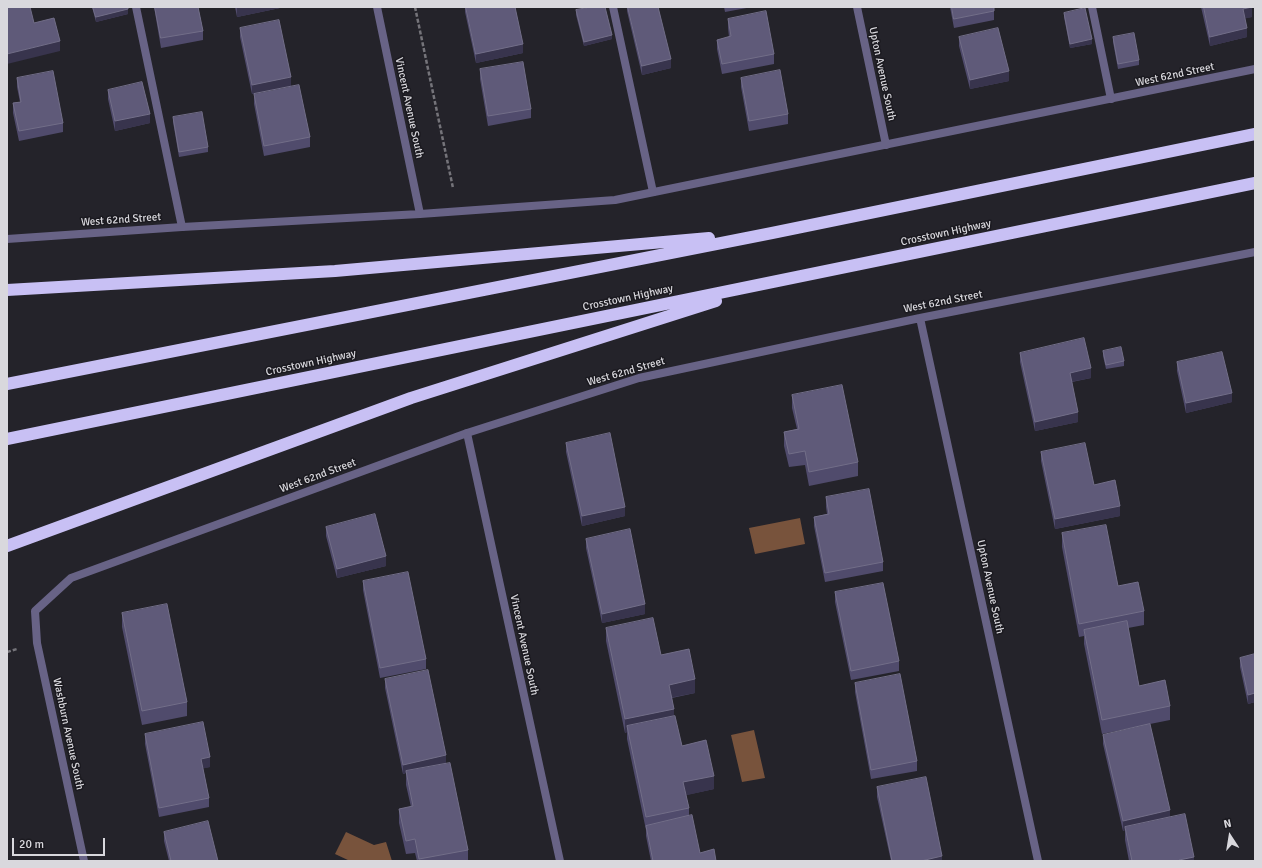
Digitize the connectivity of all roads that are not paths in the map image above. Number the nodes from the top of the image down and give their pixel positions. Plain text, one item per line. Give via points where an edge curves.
1 (136, 7) edge
2 (377, 7) edge
3 (613, 7) edge
4 (857, 7) edge
5 (1092, 7) edge
6 (1255, 69) edge
7 (1111, 99) junction
8 (1255, 134) edge
9 (886, 145) junction
10 (1255, 183) edge
11 (653, 192) junction
12 (420, 214) junction
13 (182, 227) junction
14 (772, 233) junction
15 (7, 239) edge
16 (1255, 252) edge
17 (776, 282) junction
18 (7, 290) edge
19 (920, 318) junction
20 (7, 384) edge
21 (467, 433) junction
22 (7, 438) edge
23 (7, 546) edge
24 (35, 611) joint
25 (84, 861) edge
26 (560, 861) edge
27 (1038, 861) edge

1 - 13 street
2 - 12 street, Vincent Avenue South
3 - 11 street
4 - 9 street, Upton Avenue South
5 - 7 street
6 - 7 street, West 62nd Street
7 - 9 street, West 62nd Street
8 - 14 highway
9 - 11 street, West 62nd Street
10 - 17 highway, Crosstown Highway
11 - 12 street, West 62nd Street via 615,200
12 - 13 street, West 62nd Street
13 - 15 street, West 62nd Street
14 - 18 highway via 335,271
14 - 20 highway
16 - 19 street, West 62nd Street
17 - 22 highway, Crosstown Highway
17 - 23 highway via 410,398
19 - 21 street, West 62nd Street via 639,378
19 - 27 street, Upton Avenue South
21 - 24 street, West 62nd Street via 71,578
21 - 26 street, Vincent Avenue South
24 - 25 street, Washburn Avenue South via 37,643

